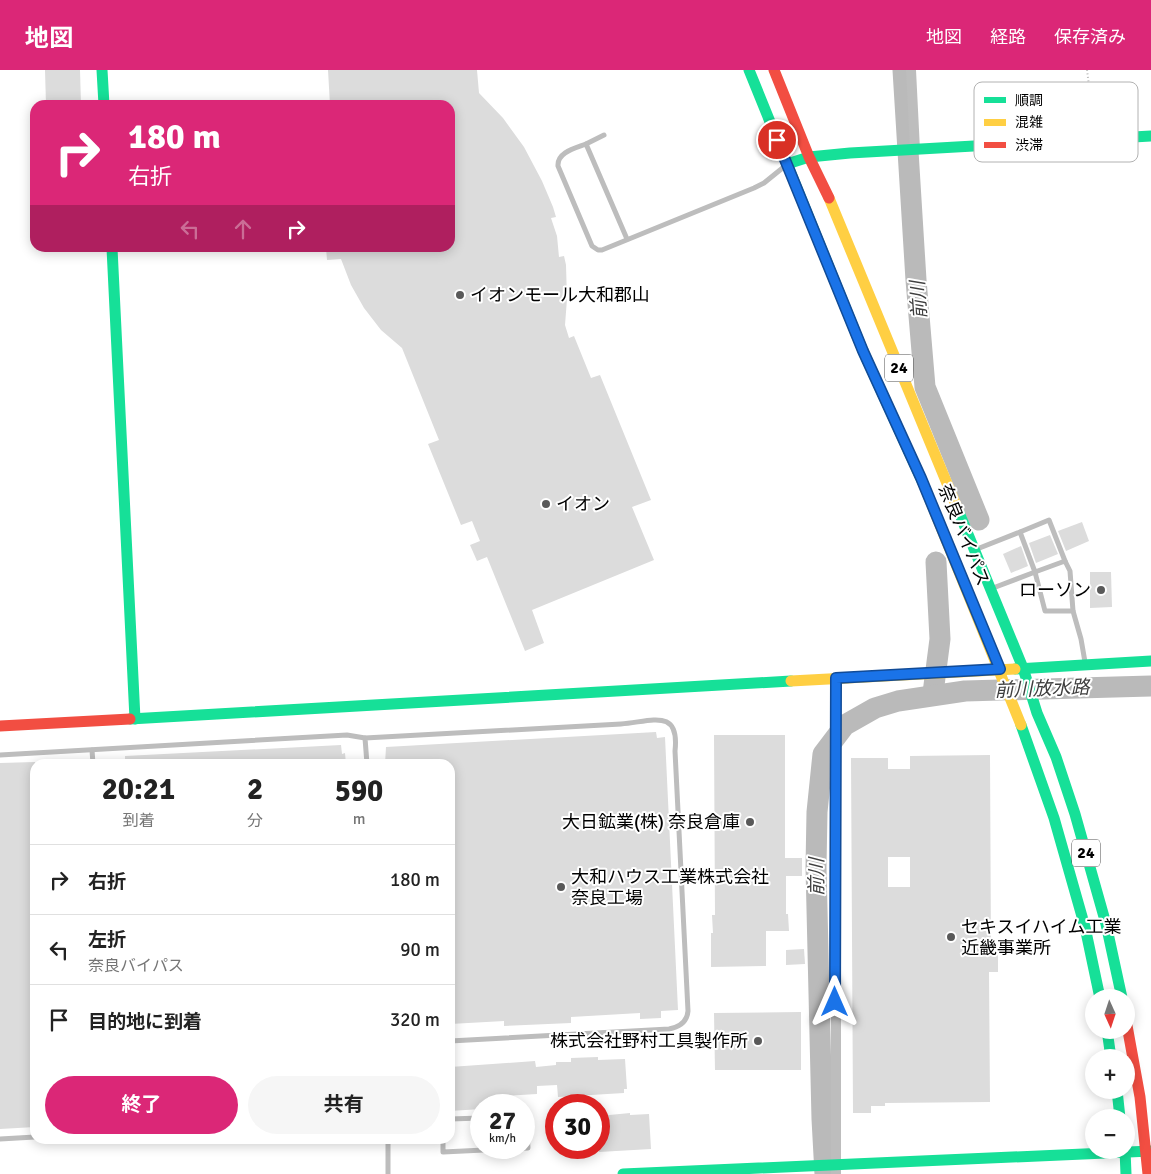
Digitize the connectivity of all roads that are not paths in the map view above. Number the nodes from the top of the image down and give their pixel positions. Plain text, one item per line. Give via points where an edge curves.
1 (102, 70) edge
2 (748, 70) edge
3 (774, 70) edge
4 (911, 70) edge
5 (104, 100) edge
6 (604, 136) dead end
7 (1151, 136) edge
8 (1138, 137) edge
9 (586, 144) junction
10 (974, 146) edge
11 (915, 150) junction
12 (809, 157) junction
13 (787, 164) junction
14 (627, 239) junction
15 (112, 252) edge
16 (1020, 532) junction
17 (974, 550) junction
18 (1066, 561) junction
19 (1035, 572) junction
20 (990, 589) junction
21 (1073, 611) junction
22 (1151, 661) edge
23 (1086, 665) junction
24 (1022, 668) junction
25 (1000, 669) junction
26 (836, 678) junction
27 (135, 719) junction
28 (0, 726) edge
29 (365, 738) junction
30 (92, 750) junction
31 (0, 755) edge
32 (93, 759) edge
33 (367, 759) edge
34 (1098, 989) edge
35 (1120, 989) edge
36 (1130, 1039) edge
37 (455, 1041) edge
38 (470, 1118) edge
39 (455, 1119) edge
40 (30, 1137) edge
41 (0, 1139) edge
42 (388, 1144) edge
43 (443, 1144) edge
44 (470, 1151) edge
45 (1135, 1151) edge
46 (1149, 1151) edge
47 (1085, 1154) edge
48 (1125, 1159) edge
49 (836, 1170) edge
50 (388, 1174) edge
51 (623, 1174) edge
52 (1126, 1174) edge
53 (1148, 1174) edge

1 - 5 main road
2 - 13 main road, 奈良バイパス / 24
3 - 12 main road, 奈良バイパス / 24
4 - 11 street
6 - 9 lane
7 - 8 main road
9 - 14 lane
9 - 14 lane via 561,155 558,162 592,246 602,250
10 - 11 main road
11 - 12 main road
12 - 13 main road
12 - 17 main road, 奈良バイパス / 24 via 829,198
13 - 14 lane via 754,188
13 - 25 main road, 奈良バイパス / 24 via 863,351 921,478
15 - 27 main road
16 - 17 lane
16 - 18 lane via 1050,520
16 - 19 lane
17 - 20 main road, 奈良バイパス / 24
18 - 19 lane
18 - 21 lane via 1070,571
19 - 20 lane
19 - 21 lane via 1045,611
20 - 24 main road, 奈良バイパス / 24
21 - 23 lane
22 - 23 main road
23 - 24 main road
24 - 25 main road
24 - 35 main road, 奈良バイパス / 24 via 1075,814 1106,924
25 - 26 main road
25 - 34 main road, 奈良バイパス / 24 via 1054,818 1085,927
26 - 27 main road
26 - 49 street
27 - 28 main road
29 - 30 lane via 347,735
29 - 33 lane
29 - 37 lane via 642,723 658,719 668,723 676,734 674,751 688,1011 684,1022 669,1029
30 - 31 lane
30 - 32 lane
36 - 46 main road
38 - 39 lane
40 - 41 lane
42 - 50 lane
43 - 44 lane via 444,1152
45 - 46 main road
46 - 53 main road
47 - 49 main road
48 - 52 main road
49 - 51 main road

